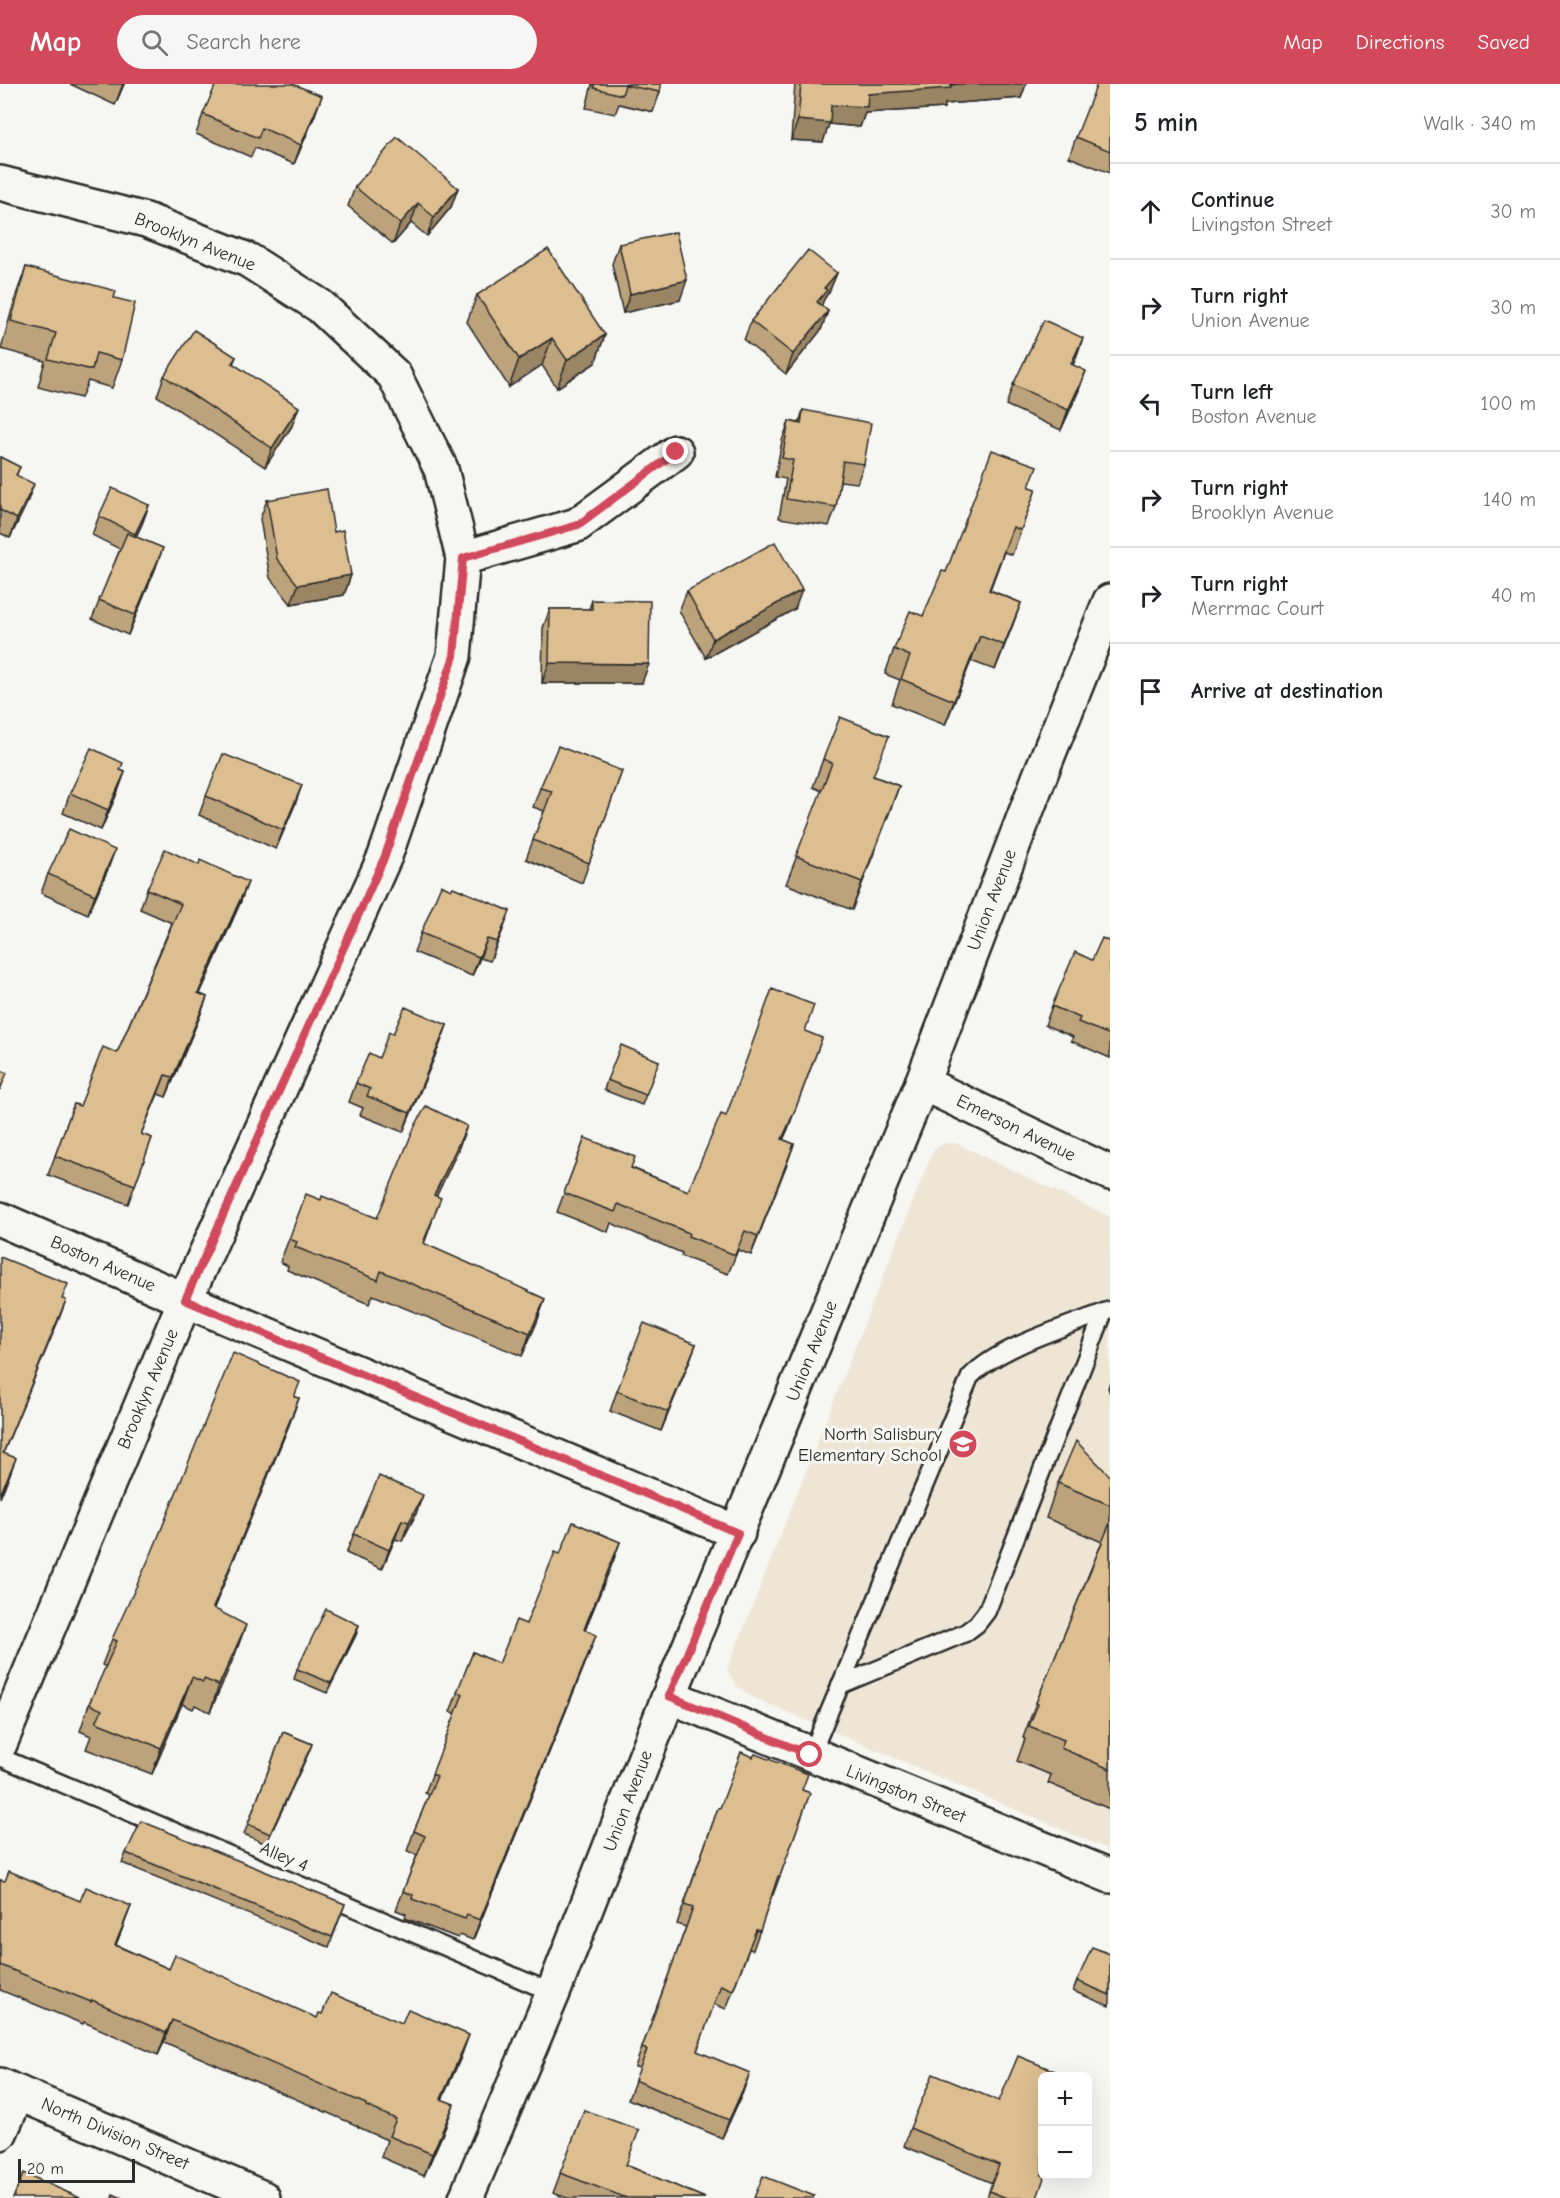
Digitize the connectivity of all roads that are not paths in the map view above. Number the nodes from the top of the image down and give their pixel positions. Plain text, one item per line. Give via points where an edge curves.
1 (0, 183) edge
2 (676, 452) dead end
3 (463, 558) junction
4 (1110, 601) edge
5 (922, 1083) junction
6 (1110, 1173) edge
7 (0, 1220) edge
8 (185, 1300) junction
9 (1107, 1311) edge
10 (738, 1533) junction
11 (840, 1686) junction
12 (669, 1696) junction
13 (0, 1744) edge
14 (810, 1755) junction
15 (0, 1757) edge
16 (1110, 1876) edge
17 (553, 1993) junction
18 (9, 2089) edge
19 (0, 2133) edge
20 (263, 2198) edge
21 (466, 2198) edge

1 - 3 street, Brooklyn Avenue via 146,220 248,260 320,306 394,375 441,469
2 - 3 street via 578,525
3 - 8 street, Brooklyn Avenue via 454,656 385,856
4 - 5 street, Union Avenue
5 - 6 street, Emerson Avenue
5 - 10 street, Union Avenue
7 - 8 street, Boston Avenue
8 - 10 street, Boston Avenue
8 - 13 street, Brooklyn Avenue
9 - 11 lane via 994,1357 970,1377
9 - 11 lane via 987,1611 965,1633
10 - 12 street, Union Avenue
11 - 14 lane
12 - 14 street, Livingston Street
12 - 17 street, Union Avenue
14 - 16 street, Livingston Street
15 - 17 lane, Alley 4
17 - 21 street, Union Avenue
18 - 19 street
18 - 20 street, North Division Street

